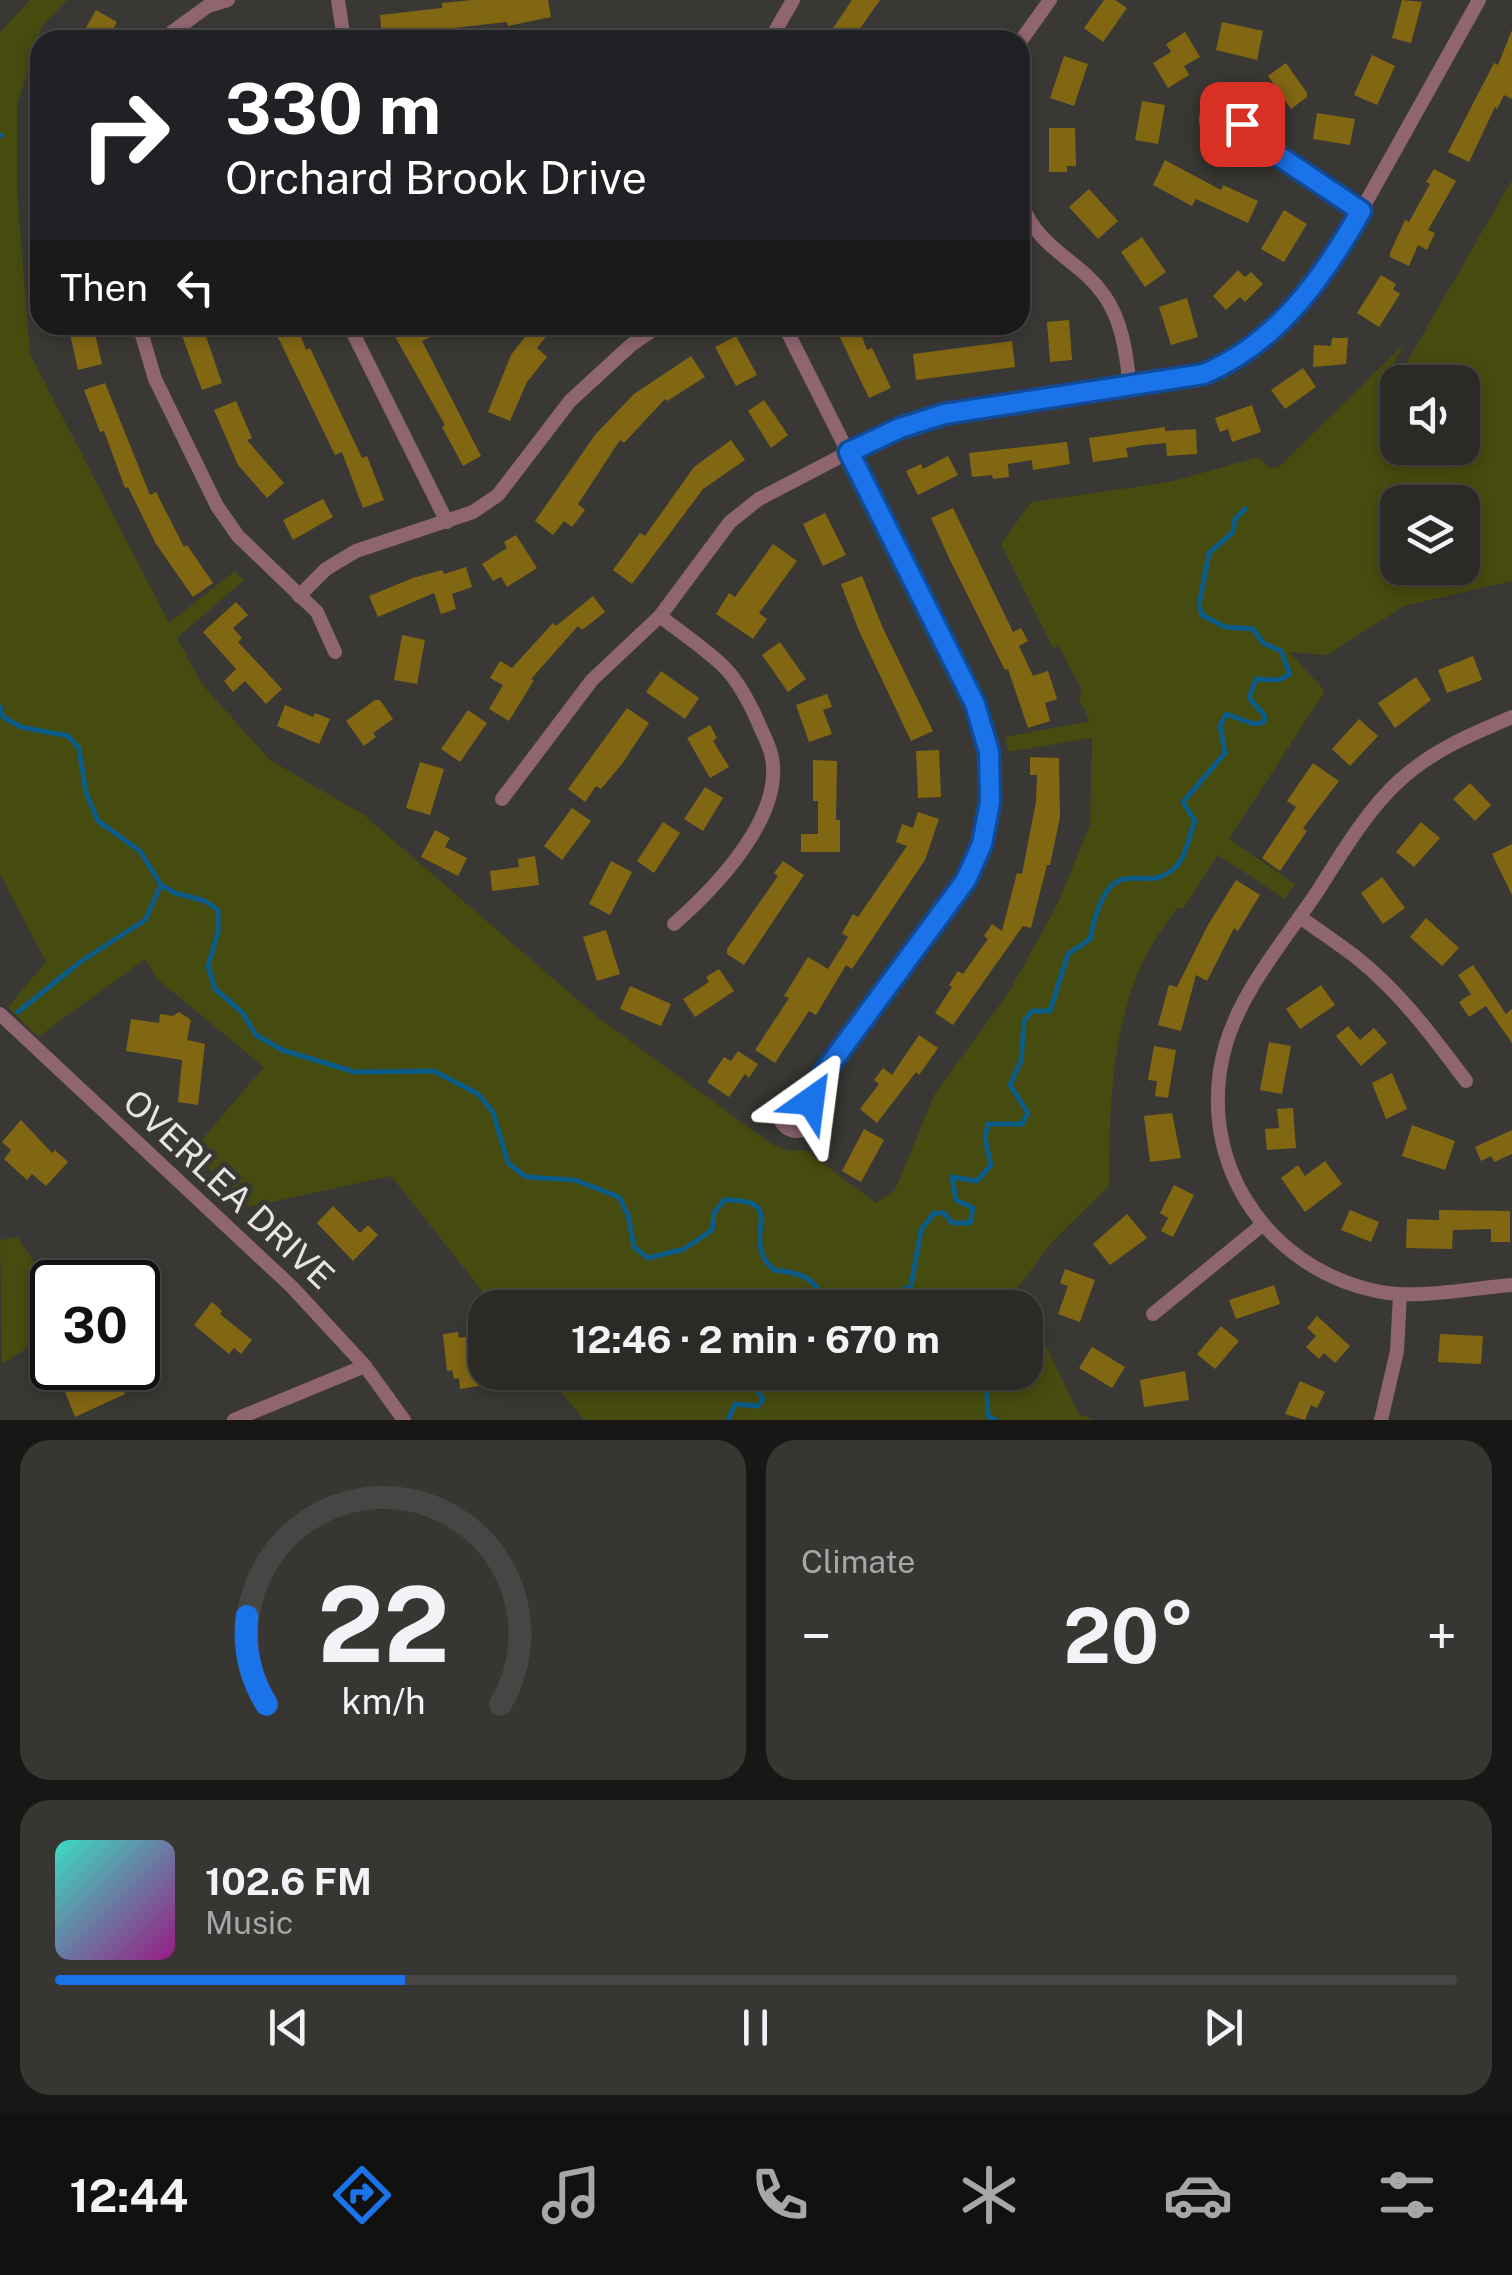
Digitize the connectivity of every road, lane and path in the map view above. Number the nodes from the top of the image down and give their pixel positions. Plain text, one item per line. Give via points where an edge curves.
1 (228, 0) edge
2 (338, 0) edge
3 (794, 0) edge
4 (1050, 0) edge
5 (1479, 0) edge
6 (175, 30) edge
7 (342, 30) edge
8 (776, 30) edge
9 (1029, 30) edge
10 (1240, 130) dead end
11 (1361, 211) junction
12 (1030, 220) edge
13 (142, 335) edge
14 (354, 335) edge
15 (646, 335) edge
16 (789, 335) edge
17 (1130, 386) junction
18 (849, 452) junction
19 (447, 522) junction
20 (299, 596) junction
21 (660, 616) junction
22 (334, 652) dead end
23 (1510, 722) edge
24 (502, 799) dead end
25 (1300, 917) junction
26 (674, 924) dead end
27 (0, 1014) edge
28 (1466, 1081) dead end
29 (806, 1097) dead end
30 (1262, 1224) junction
31 (1512, 1285) edge
32 (1400, 1294) junction
33 (1153, 1314) dead end
34 (366, 1366) junction
35 (234, 1420) edge
36 (404, 1420) edge
37 (1381, 1420) edge

1 - 6 street
2 - 7 street
3 - 8 street
4 - 9 street
5 - 11 street
10 - 11 street
11 - 17 street via 1318,282 1245,354 1204,374
12 - 17 street via 1114,311
13 - 20 street via 155,379 217,506
14 - 19 street
15 - 19 street via 570,401 498,495
16 - 18 street
17 - 18 street via 944,414
18 - 21 street via 742,511
18 - 29 street via 975,704 989,752 990,802 966,880
19 - 20 street via 356,551
20 - 22 street via 317,612
21 - 24 street via 592,680
21 - 26 street via 727,670 749,703 773,771 760,824 708,894
23 - 25 street via 1452,742 1401,779 1373,808
25 - 28 street via 1392,990
25 - 30 street via 1239,1013 1218,1076 1230,1169
27 - 34 street, OVERLEA DRIVE via 292,1287
30 - 32 street via 1324,1272
30 - 33 street
31 - 32 street
32 - 37 street via 1397,1351
34 - 35 street
34 - 36 street, OVERLEA DRIVE

